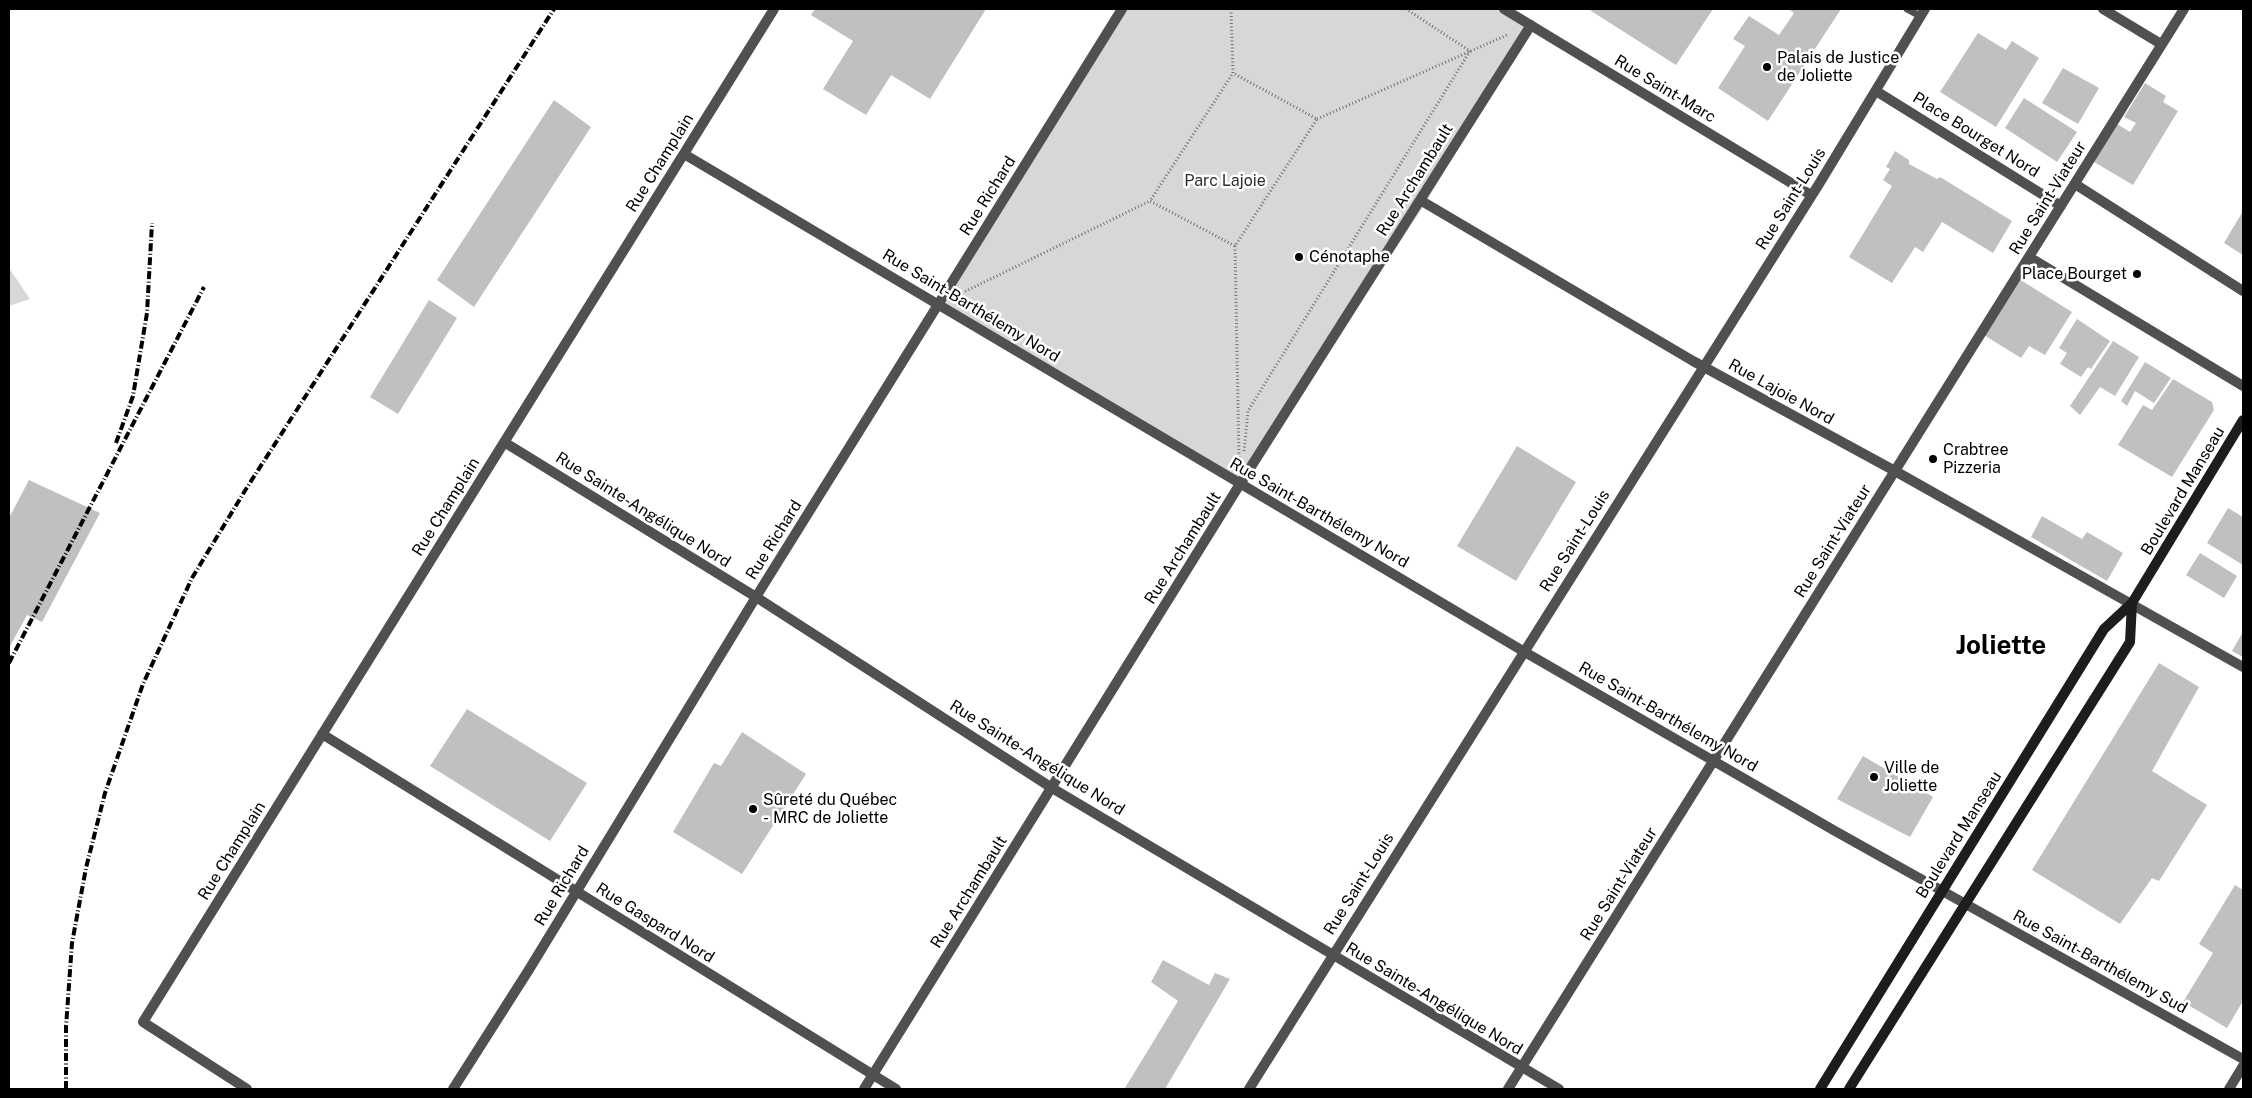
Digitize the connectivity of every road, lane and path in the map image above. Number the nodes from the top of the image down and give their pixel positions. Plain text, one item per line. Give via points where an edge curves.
1 (774, 9) edge
2 (1122, 9) edge
3 (1231, 9) edge
4 (1406, 9) edge
5 (1504, 9) edge
6 (1908, 9) edge
7 (2103, 9) edge
8 (2184, 9) edge
9 (1922, 12) edge
10 (1531, 25) junction
11 (2161, 44) junction
12 (1470, 51) junction
13 (1233, 73) junction
14 (1876, 90) junction
15 (1317, 119) junction
16 (684, 154) junction
17 (2075, 184) junction
18 (1811, 195) junction
19 (1150, 200) junction
20 (1420, 200) junction
21 (2061, 206) junction
22 (1235, 246) junction
23 (2029, 257) junction
24 (2243, 291) edge
25 (939, 304) junction
26 (1703, 366) junction
27 (2243, 386) edge
28 (2243, 420) edge
29 (504, 442) junction
30 (1895, 471) junction
31 (1240, 484) junction
32 (756, 597) junction
33 (2132, 603) junction
34 (1523, 651) junction
35 (2243, 666) edge
36 (322, 734) junction
37 (1714, 761) junction
38 (1052, 788) junction
39 (576, 891) junction
40 (1943, 891) junction
41 (1965, 903) junction
42 (1333, 955) junction
43 (2243, 1059) edge
44 (2243, 1066) edge
45 (1521, 1068) junction
46 (873, 1075) junction
47 (247, 1089) edge
48 (453, 1089) edge
49 (864, 1089) edge
50 (896, 1089) edge
51 (1249, 1089) edge
52 (1508, 1089) edge
53 (1559, 1089) edge
54 (1820, 1089) edge
55 (1850, 1089) edge
56 (2229, 1089) edge

1 - 16 street, Rue Champlain
2 - 25 street, Rue Richard
3 - 13 path
4 - 12 path
5 - 10 street, Rue Saint-Marc
6 - 9 lane
7 - 11 street
8 - 11 street, Rue Saint-Viateur
9 - 14 street, Rue Saint-Louis
10 - 12 path
10 - 18 street, Rue Saint-Marc
10 - 20 street, Rue Archambault
11 - 17 street, Rue Saint-Viateur
12 - 15 path
12 - 31 path via 1248,411
13 - 15 path
13 - 19 path
14 - 18 street, Rue Saint-Louis
14 - 21 street, Place Bourget Nord
15 - 22 path
16 - 25 street, Rue Saint-Barthélemy Nord
16 - 29 street, Rue Champlain
17 - 21 street, Rue Saint-Viateur
17 - 24 street
18 - 26 street, Rue Saint-Louis
19 - 22 path
19 - 25 path
20 - 26 street, Rue Lajoie Nord
20 - 31 street, Rue Archambault
21 - 23 street, Rue Saint-Viateur
22 - 31 path
23 - 27 street
23 - 30 street, Rue Saint-Viateur
25 - 31 street, Rue Saint-Barthélemy Nord
25 - 32 street, Rue Richard
26 - 30 street, Rue Lajoie Nord
26 - 34 street, Rue Saint-Louis
28 - 33 main road, Boulevard Manseau
29 - 32 street, Rue Sainte-Angélique Nord
29 - 36 street, Rue Champlain
30 - 33 street, Rue Lajoie Nord
30 - 37 street, Rue Saint-Viateur
31 - 34 street, Rue Saint-Barthélemy Nord
31 - 38 street, Rue Archambault
32 - 38 street, Rue Sainte-Angélique Nord
32 - 39 street, Rue Richard
33 - 35 street, Rue Lajoie Nord
33 - 40 main road, Boulevard Manseau via 2104,630
33 - 41 main road, Boulevard Manseau via 2130,642
34 - 37 street, Rue Saint-Barthélemy Nord
34 - 42 street, Rue Saint-Louis
36 - 39 street, Rue Gaspard Nord
36 - 47 street, Rue Champlain via 143,1022
37 - 40 street, Rue Saint-Barthélemy Nord
37 - 45 street, Rue Saint-Viateur
38 - 42 street, Rue Sainte-Angélique Nord
38 - 46 street, Rue Archambault
39 - 46 street, Rue Gaspard Nord
39 - 48 street, Rue Richard
40 - 41 street, Rue Saint-Barthélemy Sud
40 - 54 main road, Boulevard Manseau
41 - 43 street, Rue Saint-Barthélemy Sud
41 - 55 main road, Boulevard Manseau
42 - 45 street, Rue Sainte-Angélique Nord
42 - 51 street, Rue Saint-Louis
44 - 56 street
45 - 52 street, Rue Saint-Viateur
45 - 53 street, Rue Sainte-Angélique Nord
46 - 49 street, Rue Archambault
46 - 50 street, Rue Gaspard Nord

